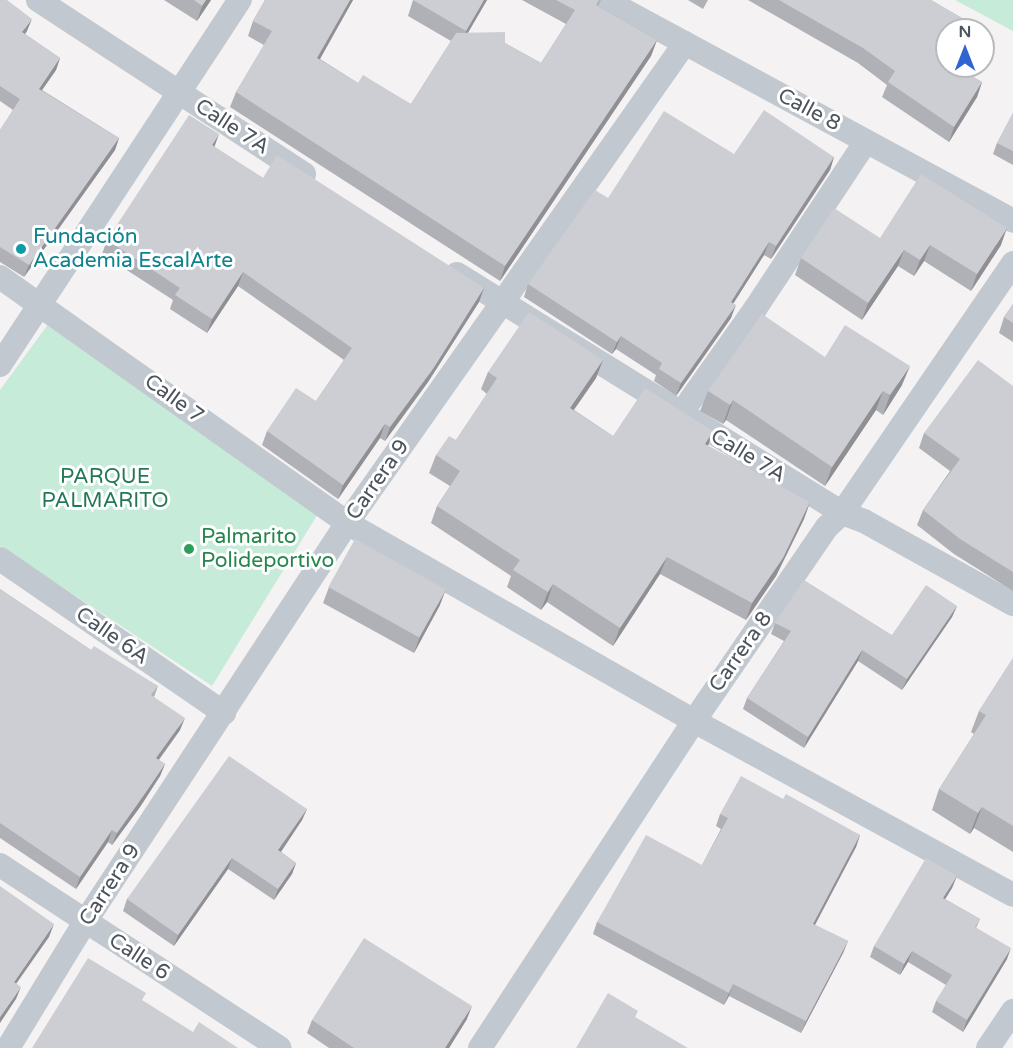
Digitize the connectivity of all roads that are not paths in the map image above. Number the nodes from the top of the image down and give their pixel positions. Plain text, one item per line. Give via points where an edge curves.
1 (38, 0) edge
2 (240, 0) edge
3 (604, 0) edge
4 (685, 43) junction
5 (179, 93) junction
6 (866, 141) junction
7 (326, 188) edge
8 (1013, 221) edge
9 (434, 259) edge
10 (1013, 263) edge
11 (0, 277) edge
12 (502, 303) junction
13 (41, 304) junction
14 (0, 364) edge
15 (680, 415) junction
16 (842, 513) junction
17 (347, 523) junction
18 (0, 559) edge
19 (1013, 604) edge
20 (224, 713) junction
21 (693, 721) junction
22 (0, 865) edge
23 (1013, 895) edge
24 (85, 922) junction
25 (1013, 1011) edge
26 (8, 1048) edge
27 (280, 1048) edge
28 (480, 1048) edge
29 (988, 1048) edge

1 - 5 street, Calle 7A
2 - 5 street
3 - 4 street, Calle 8
4 - 6 street, Calle 8
4 - 12 street, Carrera 9
5 - 7 street, Calle 7A
5 - 13 street
6 - 8 street, Calle 8
6 - 15 street
9 - 12 street, Calle 7A
10 - 16 street, Carrera 8
11 - 13 street, Calle 7
12 - 15 street, Calle 7A
12 - 17 street, Carrera 9
13 - 14 street
13 - 17 street, Calle 7
15 - 16 street, Calle 7A
16 - 19 street, Calle 7A via 864,521
16 - 21 street, Carrera 8 via 827,527
17 - 20 street, Carrera 9
17 - 21 street, Calle 7
18 - 20 street, Calle 6A
20 - 24 street, Carrera 9
21 - 23 street, Calle 7
21 - 28 street, Carrera 8
22 - 24 street, Calle 6
24 - 26 street, Carrera 9
24 - 27 street, Calle 6
25 - 29 street

